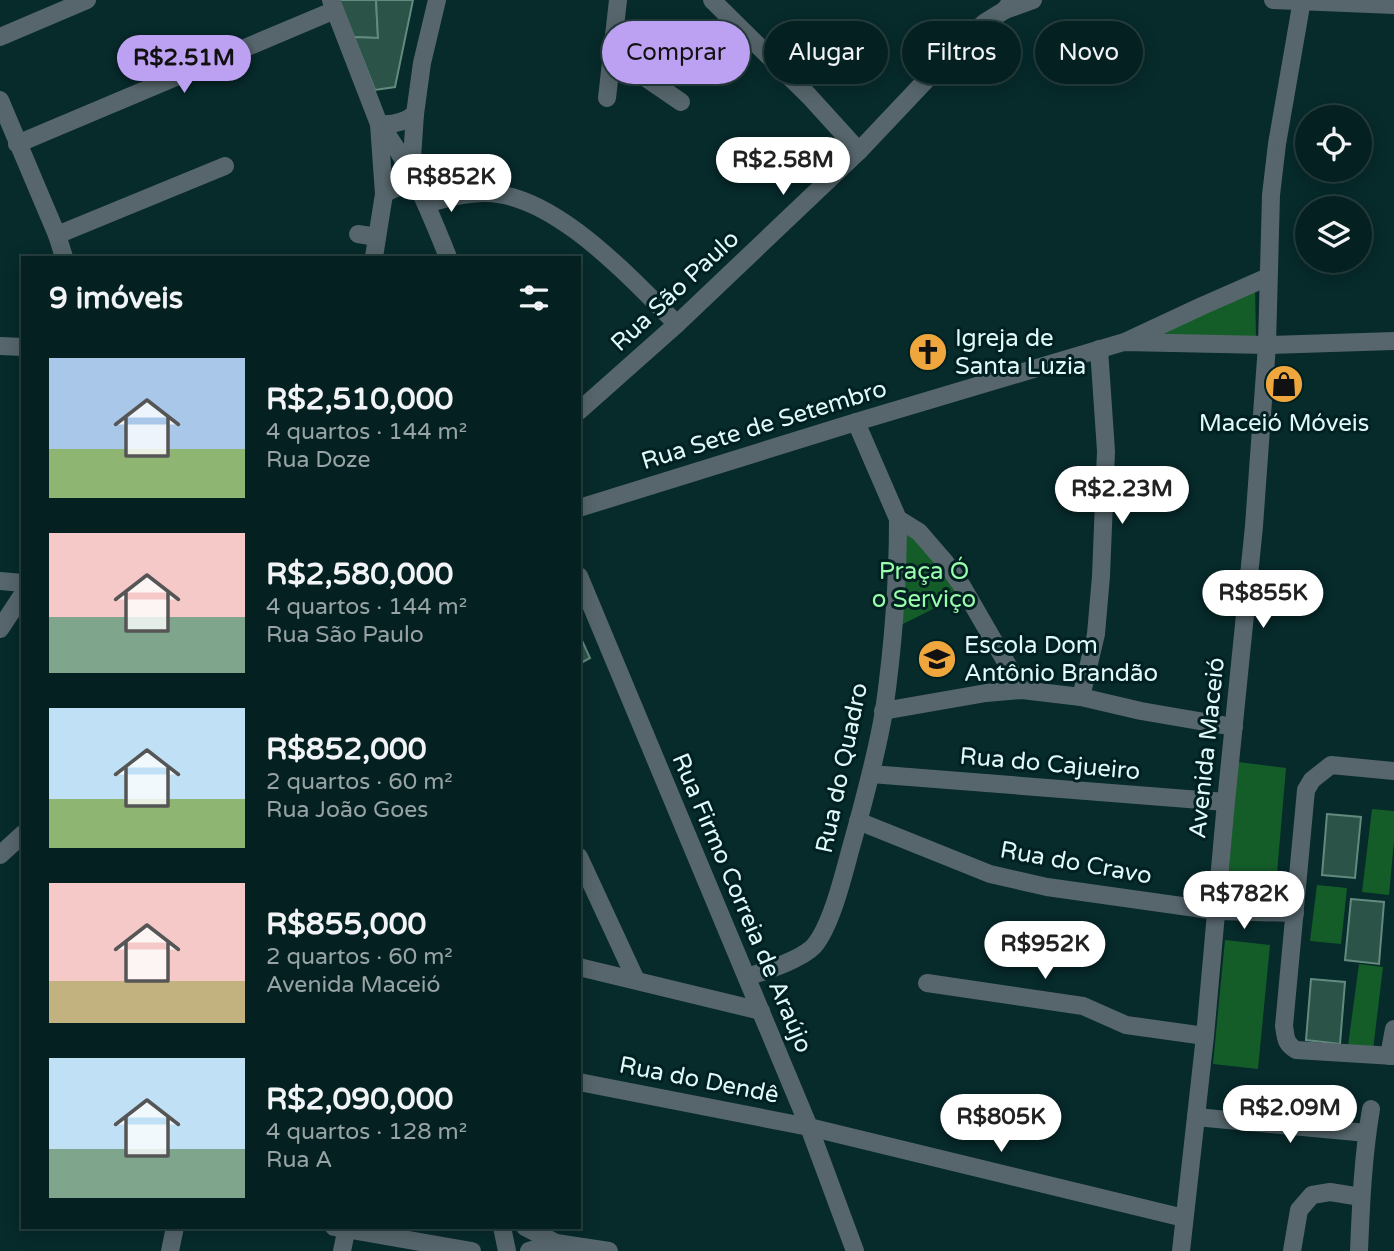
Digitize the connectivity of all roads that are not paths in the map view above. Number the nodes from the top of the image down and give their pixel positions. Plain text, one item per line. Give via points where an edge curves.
1 (87, 0) edge
2 (437, 0) edge
3 (618, 0) edge
4 (712, 0) edge
5 (1033, 0) edge
6 (1273, 0) edge
7 (1302, 1) edge
8 (333, 5) edge
9 (1009, 5) edge
10 (1394, 5) edge
11 (615, 21) edge
12 (0, 37) edge
13 (608, 84) edge
14 (655, 84) edge
15 (607, 98) dead end
16 (0, 100) edge
17 (681, 102) dead end
18 (415, 114) junction
19 (379, 124) junction
20 (18, 144) junction
21 (859, 150) junction
22 (225, 166) dead end
23 (415, 180) junction
24 (384, 194) junction
25 (426, 204) junction
26 (358, 234) dead end
27 (57, 235) junction
28 (377, 237) junction
29 (64, 256) edge
30 (373, 256) edge
31 (448, 256) edge
32 (1268, 277) junction
33 (677, 324) junction
34 (1394, 341) edge
35 (1124, 342) junction
36 (1267, 345) junction
37 (0, 346) edge
38 (21, 347) edge
39 (1099, 349) junction
40 (581, 409) edge
41 (856, 422) junction
42 (581, 507) edge
43 (898, 519) junction
44 (0, 581) edge
45 (581, 581) edge
46 (21, 583) edge
47 (21, 597) edge
48 (0, 629) edge
49 (1022, 690) junction
50 (1081, 697) junction
51 (883, 711) junction
52 (1234, 727) junction
53 (1394, 771) edge
54 (871, 774) junction
55 (1226, 802) junction
56 (858, 821) junction
57 (21, 836) edge
58 (0, 855) edge
59 (581, 861) edge
60 (1217, 911) junction
61 (1295, 913) junction
62 (581, 967) edge
63 (747, 977) junction
64 (636, 980) junction
65 (927, 983) dead end
66 (761, 1011) junction
67 (1394, 1029) edge
68 (1205, 1036) junction
69 (1392, 1056) edge
70 (581, 1082) edge
71 (1371, 1109) dead end
72 (1196, 1117) junction
73 (809, 1127) junction
74 (1367, 1133) junction
75 (1361, 1197) junction
76 (1184, 1219) junction
77 (175, 1229) edge
78 (342, 1229) edge
79 (348, 1229) edge
80 (502, 1229) edge
81 (529, 1229) edge
82 (556, 1243) junction
83 (170, 1251) edge
84 (342, 1251) edge
85 (472, 1251) edge
86 (507, 1251) edge
87 (528, 1251) edge
88 (609, 1251) edge
89 (855, 1251) edge
90 (1181, 1251) edge
91 (1292, 1251) edge
92 (1359, 1251) edge

1 - 12 street
2 - 18 street
3 - 11 street
4 - 21 street
5 - 9 street, Rua São Paulo
6 - 7 street
7 - 10 street
7 - 32 street, Avenida Maceió via 1276,144
8 - 19 street
8 - 20 street
9 - 21 street, Rua São Paulo via 962,41
13 - 15 street
14 - 17 street
16 - 20 street
18 - 19 street via 391,125
18 - 23 street
19 - 23 street
19 - 24 street
20 - 27 street
21 - 33 street, Rua São Paulo
22 - 27 street
23 - 24 street
23 - 25 street
24 - 28 street
25 - 31 street
25 - 33 street via 486,193 518,198 546,211 617,265
26 - 28 street
27 - 29 street
28 - 30 street
32 - 35 street, Rua Sete de Setembro
32 - 36 street, Avenida Maceió
33 - 40 street, Rua São Paulo
34 - 36 street, Rua Sete de Setembro
35 - 36 street, Rua Sete de Setembro
35 - 39 street, Rua Sete de Setembro
36 - 52 street, Avenida Maceió
37 - 38 street
39 - 41 street, Rua Sete de Setembro
39 - 50 street via 1106,452 1101,576 1096,634
41 - 42 street, Rua Sete de Setembro
41 - 43 street
43 - 49 street via 919,532 945,562
43 - 51 street, Rua do Quadro via 898,582
44 - 46 street
45 - 63 street, Rua Firmo Correia de Araújo
47 - 48 street
49 - 50 street
49 - 51 street
50 - 52 street
51 - 54 street, Rua do Quadro
52 - 55 street, Avenida Maceió
53 - 61 street via 1331,765 1312,780 1306,790
54 - 55 street, Rua do Cajueiro
54 - 56 street, Rua do Quadro
55 - 60 street, Avenida Maceió
56 - 60 street, Rua do Cravo via 990,874 1047,887
56 - 63 street, Rua do Quadro via 839,892 813,947
57 - 58 street
59 - 64 street
60 - 61 street, Rua do Cravo
60 - 68 street, Avenida Maceió
61 - 69 street via 1284,1026 1289,1045 1296,1050
62 - 64 street
63 - 66 street, Rua Firmo Correia de Araújo
64 - 66 street
65 - 68 street via 1083,1006 1126,1025
66 - 73 street, Rua Firmo Correia de Araújo
67 - 69 street
68 - 72 street, Avenida Maceió
70 - 73 street, Rua do Dendê
71 - 74 street
72 - 74 street
72 - 76 street, Avenida Maceió
73 - 76 street, Rua do Dendê
73 - 89 street, Rua Firmo Correia de Araújo
74 - 75 street
75 - 91 street via 1329,1192 1312,1195 1299,1210
75 - 92 street
76 - 90 street, Avenida Maceió
77 - 83 street
78 - 84 street
79 - 85 street
80 - 86 street
81 - 82 street
82 - 87 street
82 - 88 street

